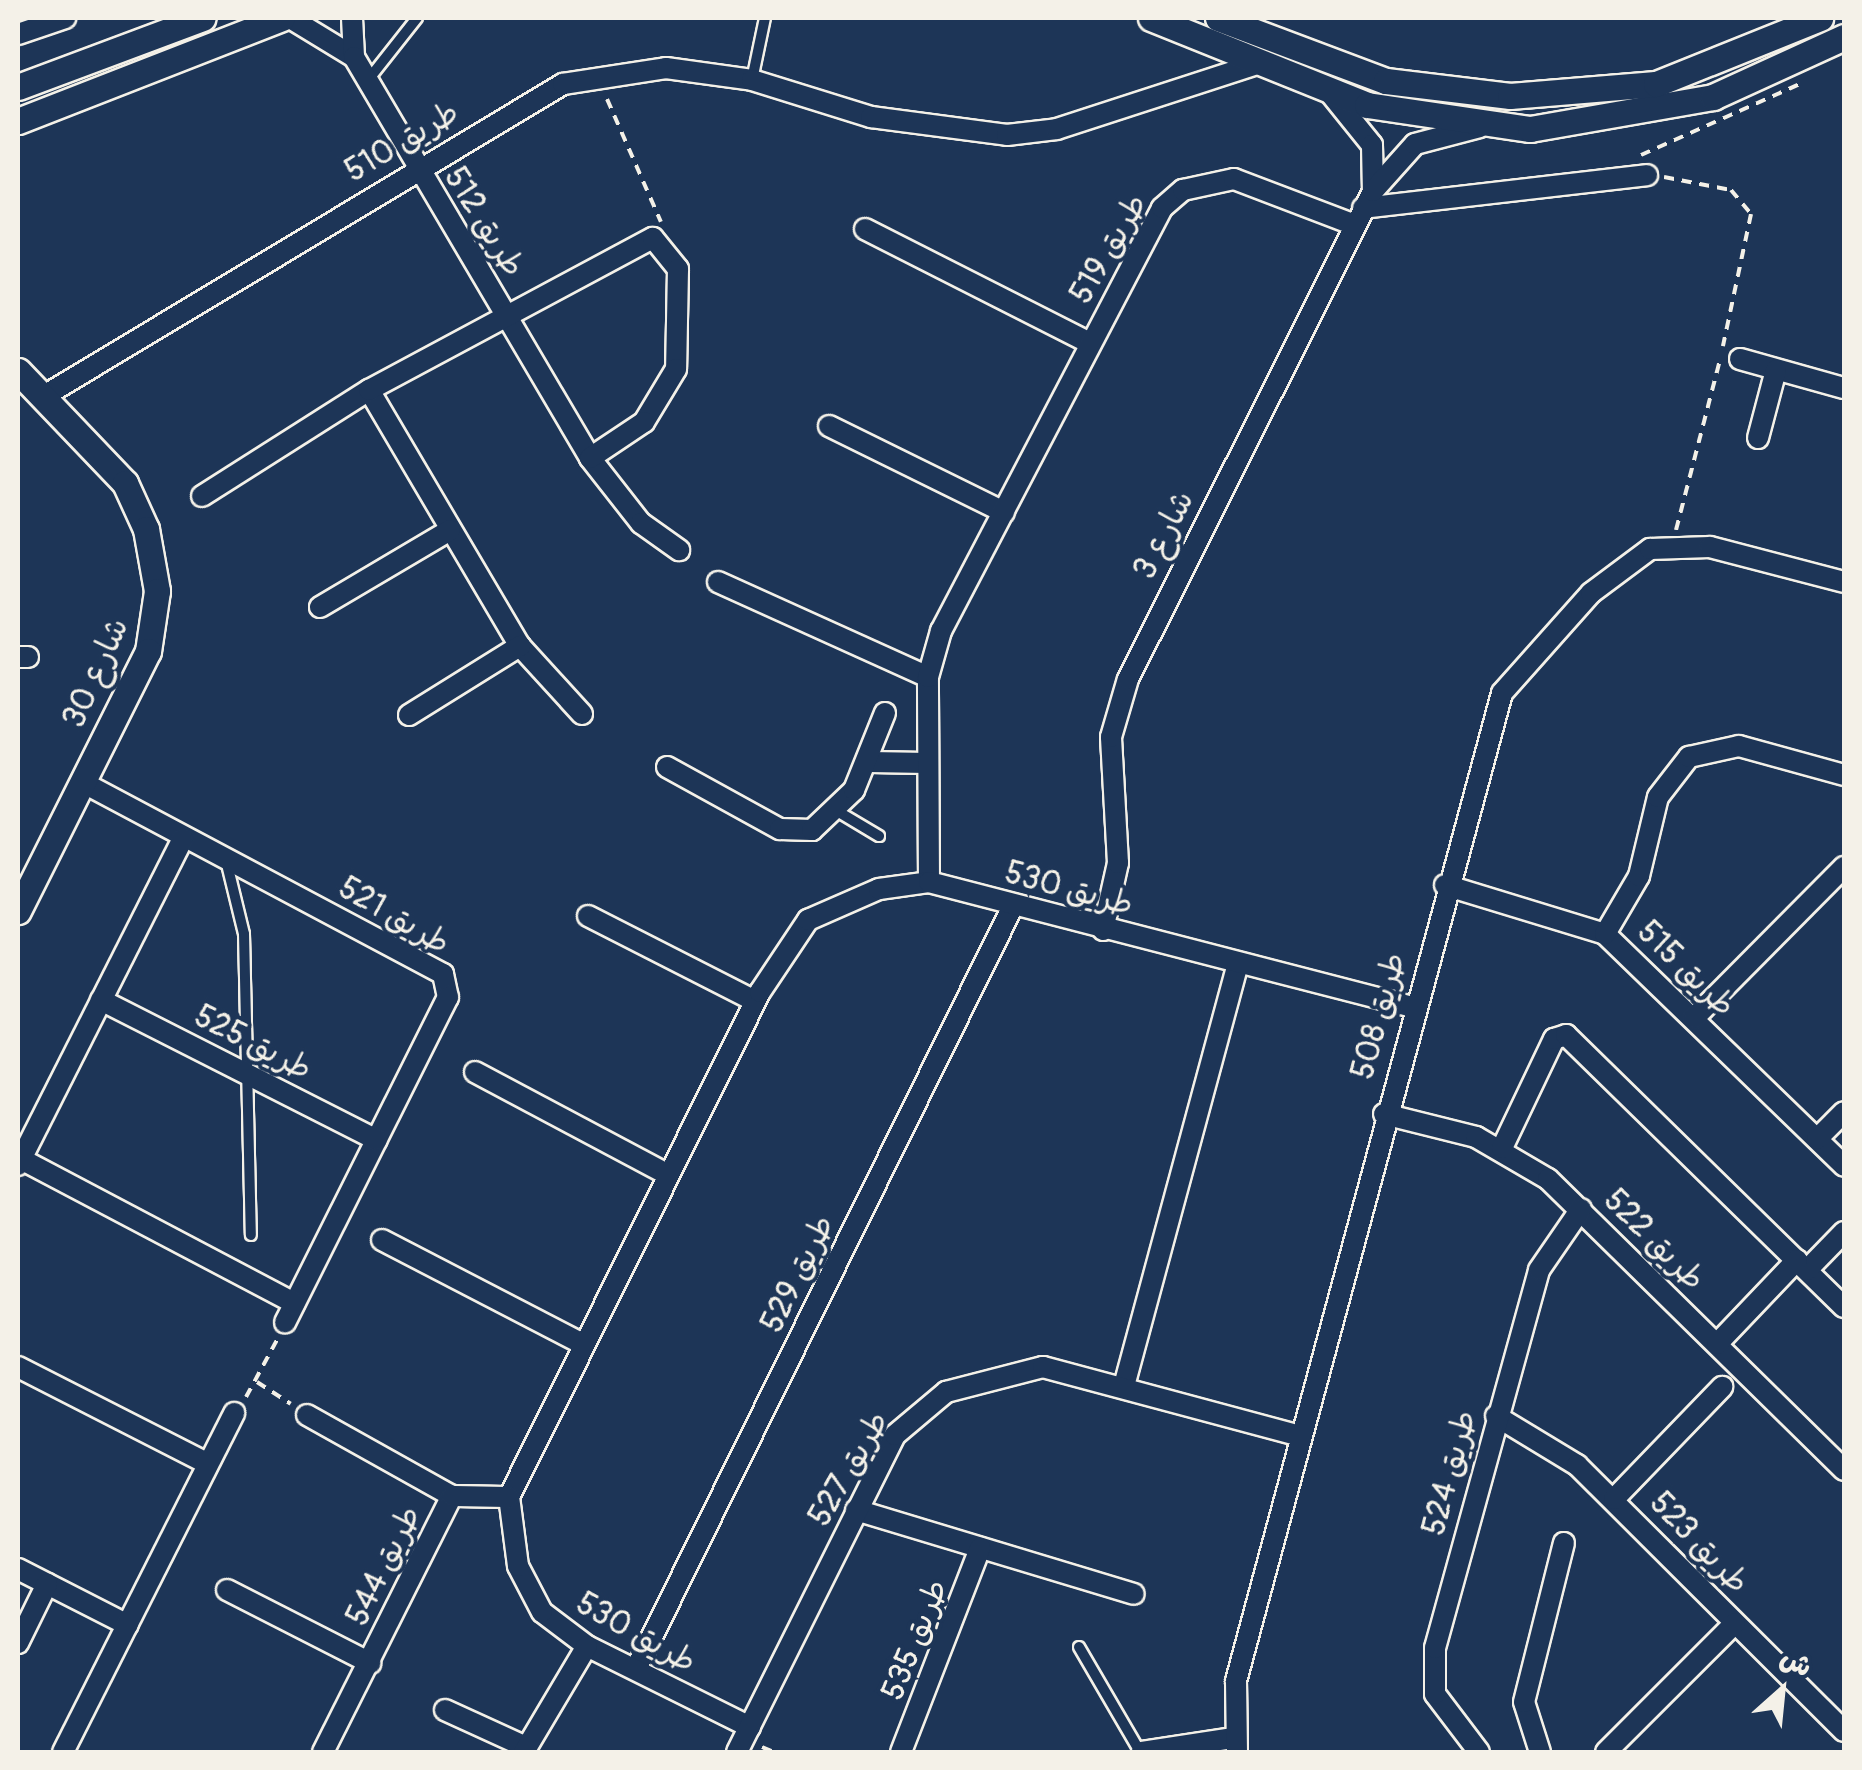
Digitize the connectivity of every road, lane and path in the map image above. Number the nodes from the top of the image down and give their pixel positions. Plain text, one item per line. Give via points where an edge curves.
1 (65, 18) edge
2 (203, 18) edge
3 (282, 18) edge
4 (290, 18) edge
5 (352, 18) edge
6 (417, 18) edge
7 (765, 18) edge
8 (1151, 18) edge
9 (1218, 18) edge
10 (1242, 18) edge
11 (1820, 18) edge
12 (18, 34) edge
13 (1844, 37) edge
14 (1272, 41) junction
15 (354, 57) junction
16 (1257, 64) junction
17 (595, 76) junction
18 (752, 80) junction
19 (367, 81) junction
20 (18, 87) edge
21 (1330, 93) junction
22 (18, 121) edge
23 (1484, 127) junction
24 (1684, 136) dead end
25 (1656, 142) dead end
26 (416, 168) junction
27 (1647, 175) joint
28 (1364, 208) junction
29 (864, 229) dead end
30 (662, 242) junction
31 (506, 314) junction
32 (1090, 343) junction
33 (1740, 359) dead end
34 (1776, 370) junction
35 (18, 371) edge
36 (1844, 388) edge
37 (368, 390) junction
38 (44, 396) junction
39 (829, 426) dead end
40 (1758, 438) dead end
41 (590, 458) junction
42 (202, 496) dead end
43 (1004, 512) junction
44 (450, 530) junction
45 (1672, 544) junction
46 (679, 550) dead end
47 (718, 582) dead end
48 (1844, 582) edge
49 (320, 607) dead end
50 (520, 646) junction
51 (928, 677) junction
52 (582, 714) dead end
53 (885, 714) dead end
54 (409, 715) dead end
55 (870, 762) junction
56 (926, 763) junction
57 (667, 767) dead end
58 (1844, 775) edge
59 (82, 782) junction
60 (837, 812) junction
61 (879, 836) dead end
62 (183, 838) junction
63 (226, 860) junction
64 (1844, 866) edge
65 (929, 882) junction
66 (1445, 885) junction
67 (1012, 906) junction
68 (18, 911) edge
69 (588, 916) dead end
70 (1103, 930) junction
71 (1606, 934) junction
72 (1238, 963) junction
73 (101, 1000) junction
74 (755, 1002) junction
75 (1413, 1007) junction
76 (1694, 1018) junction
77 (474, 1072) dead end
78 (247, 1073) junction
79 (1844, 1112) edge
80 (1384, 1114) junction
81 (1817, 1139) junction
82 (378, 1140) junction
83 (1502, 1148) junction
84 (19, 1162) edge
85 (1844, 1166) edge
86 (667, 1174) junction
87 (1580, 1209) junction
88 (1844, 1232) edge
89 (251, 1235) dead end
90 (382, 1240) dead end
91 (1802, 1265) junction
92 (294, 1303) junction
93 (1844, 1307) edge
94 (285, 1323) joint
95 (581, 1342) junction
96 (1717, 1344) junction
97 (18, 1368) edge
98 (257, 1382) junction
99 (1124, 1386) junction
100 (1722, 1387) dead end
101 (234, 1413) joint
102 (308, 1415) joint
103 (1496, 1416) junction
104 (1300, 1436) junction
105 (208, 1464) junction
106 (1844, 1470) edge
107 (452, 1496) junction
108 (509, 1497) junction
109 (1614, 1499) junction
110 (856, 1510) junction
111 (1564, 1543) dead end
112 (980, 1548) junction
113 (18, 1569) edge
114 (47, 1584) junction
115 (228, 1590) dead end
116 (1134, 1594) dead end
117 (1735, 1623) junction
118 (128, 1624) junction
119 (18, 1642) edge
120 (587, 1646) junction
121 (1080, 1647) dead end
122 (370, 1662) junction
123 (636, 1669) junction
124 (444, 1710) dead end
125 (750, 1728) junction
126 (1844, 1731) edge
127 (1234, 1745) edge
128 (764, 1748) dead end
129 (525, 1750) edge
130 (63, 1752) edge
131 (323, 1752) edge
132 (737, 1752) edge
133 (774, 1752) edge
134 (793, 1752) edge
135 (809, 1752) edge
136 (901, 1752) edge
137 (1141, 1752) edge
138 (1479, 1752) edge
139 (1540, 1752) edge
140 (1606, 1752) edge

1 - 12 street
2 - 20 street
3 - 22 street
4 - 15 street
5 - 15 street, طريق 512
6 - 19 lane
7 - 18 lane
8 - 16 street, شارع 3
9 - 14 street
10 - 14 street
11 - 14 street via 1656,84 1564,95 1427,89
13 - 23 street, شارع 3 via 1750,86 1652,114
15 - 19 street, طريق 512
16 - 18 street, طريق 510 via 1056,129 1007,134 964,135
16 - 21 street, شارع 3
17 - 18 street, طريق 510 via 666,68
17 - 26 street, طريق 510 via 563,84
17 - 30 path via 661,210
19 - 26 street, طريق 512
21 - 23 street, شارع 3 via 1403,115
21 - 28 street, شارع 3 via 1372,145
23 - 28 street, شارع 3 via 1415,144
24 - 25 path
26 - 31 street, طريق 512
26 - 38 street, طريق 510
27 - 28 street
27 - 45 path via 1731,190 1752,226
28 - 32 street, طريق 519 via 1234,179 1183,190 1162,208
28 - 70 street, شارع 3 via 1120,698 1110,758 1118,862
29 - 32 street, طريق 519
30 - 31 street, طريق 512 via 640,243
30 - 41 street via 683,296 676,370 644,422
31 - 37 street, طريق 512
31 - 41 street, طريق 512
32 - 43 street, طريق 519
33 - 34 street
34 - 36 street
34 - 40 street
35 - 38 street, شارع 30
37 - 42 street, طريق 512
37 - 44 street
38 - 59 street, شارع 30 via 125,483 146,528 157,591 148,651
39 - 43 street
41 - 46 street, طريق 512 via 641,523
43 - 51 street, طريق 519 via 947,616
44 - 49 street
44 - 50 street
45 - 48 street
45 - 66 street, طريق 508 via 1628,560 1517,670 1490,718
47 - 51 street
50 - 52 street
50 - 54 street
51 - 56 street, طريق 519
53 - 55 street
55 - 56 street
55 - 60 street
56 - 65 street, طريق 519
57 - 60 street via 790,832 812,830
58 - 71 street via 1739,746 1689,757 1658,797 1639,876
59 - 62 street, طريق 521
59 - 68 street, شارع 30
60 - 61 lane
62 - 63 street, طريق 521
62 - 73 street
63 - 78 lane via 243,924
63 - 82 street, طريق 521 via 443,974 448,997
64 - 76 street
65 - 67 street, طريق 530
65 - 74 street, طريق 530 via 864,894 808,920
66 - 71 street, طريق 515
66 - 75 street, طريق 508
67 - 70 street, طريق 530
67 - 123 street, طريق 529
69 - 74 street
70 - 72 street, طريق 530
71 - 76 street, طريق 515
72 - 75 street, طريق 530
72 - 99 street
73 - 78 street, طريق 525
73 - 84 street
74 - 86 street, طريق 530
75 - 80 street, طريق 508
76 - 81 street, طريق 515
77 - 86 street
78 - 82 street, طريق 525
78 - 89 lane
79 - 81 street
80 - 83 street, طريق 522
80 - 104 street, طريق 508
81 - 85 street, طريق 515
82 - 92 street, طريق 521
83 - 87 street, طريق 522
83 - 91 street via 1554,1039 1566,1034
84 - 92 street
86 - 95 street, طريق 530
87 - 96 street, طريق 522
87 - 103 street, طريق 524 via 1539,1270
88 - 91 street
90 - 95 street
91 - 93 street
91 - 96 street
92 - 94 street, طريق 521
94 - 98 path
95 - 108 street, طريق 530
96 - 106 street, طريق 522
97 - 105 street
98 - 101 path
98 - 102 path
99 - 104 street, طريق 527
99 - 110 street, طريق 527 via 1042,1367 946,1392 895,1436
100 - 109 street
101 - 105 street
102 - 107 street, طريق 544
103 - 109 street, طريق 523 via 1545,1440
103 - 138 street, طريق 524 via 1432,1671 1444,1715
104 - 127 street, طريق 508 via 1236,1681
105 - 118 street
107 - 108 street, طريق 544
107 - 122 street, طريق 544
108 - 120 street, طريق 530 via 528,1590
109 - 117 street, طريق 523
110 - 112 street, طريق 535
110 - 125 street, طريق 527
111 - 139 street via 1524,1702
112 - 116 street, طريق 535
112 - 136 street, طريق 535
113 - 114 street
114 - 118 street
114 - 119 street
115 - 122 street, طريق 544
117 - 126 street, طريق 523
117 - 140 street
118 - 130 street
120 - 123 street, طريق 530
120 - 129 street
121 - 137 lane
122 - 131 street, طريق 544
123 - 125 street, طريق 530
124 - 129 street
125 - 132 street, طريق 527
127 - 137 street
128 - 133 path
134 - 135 path

